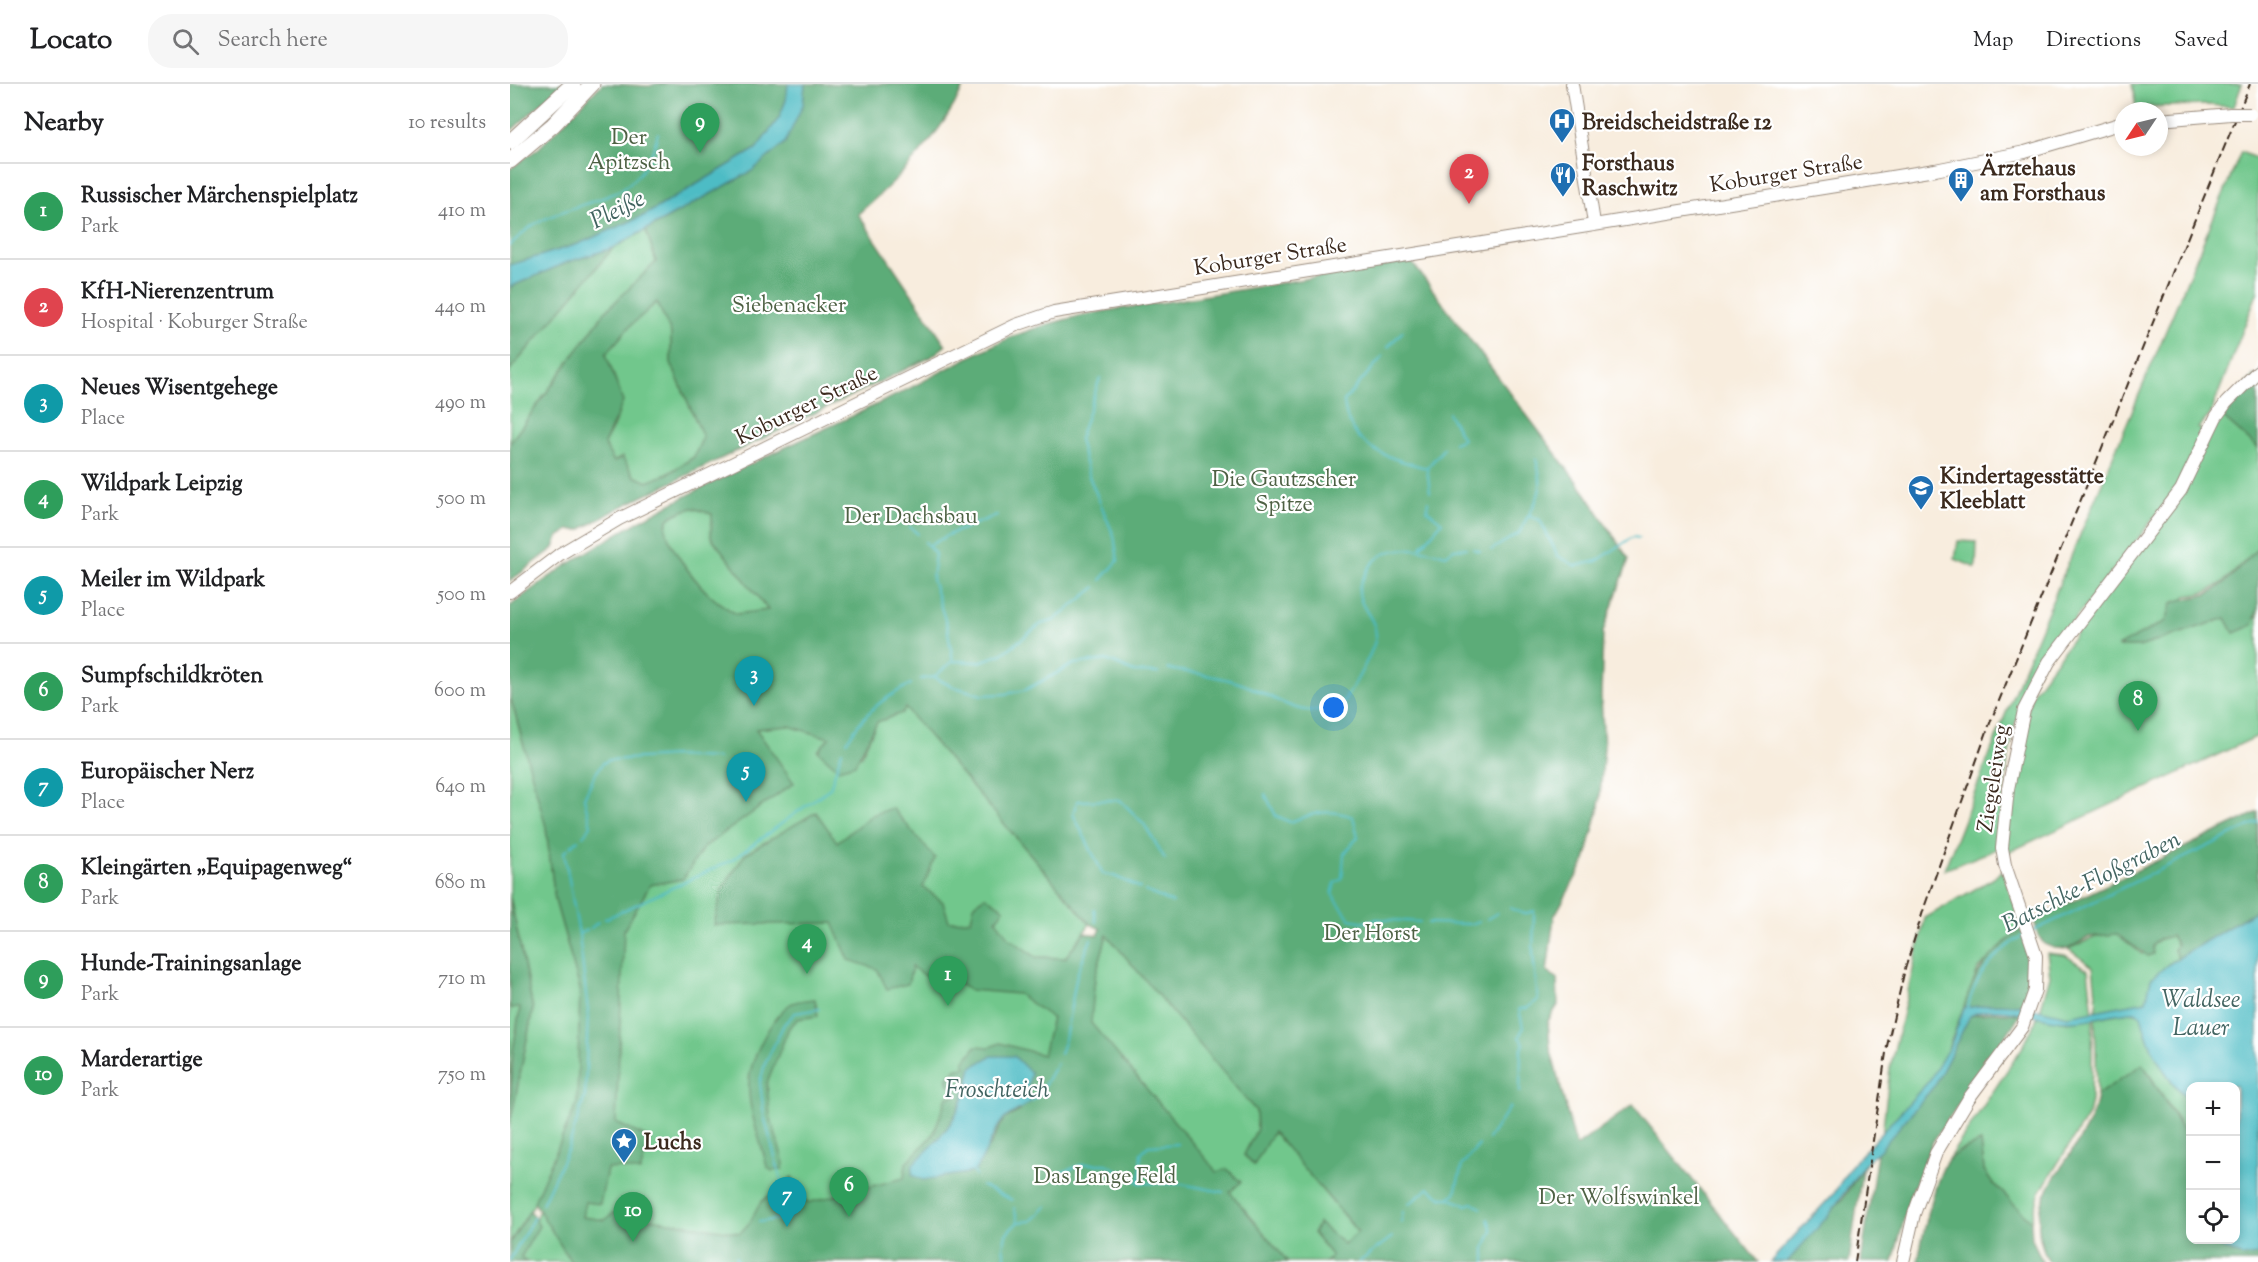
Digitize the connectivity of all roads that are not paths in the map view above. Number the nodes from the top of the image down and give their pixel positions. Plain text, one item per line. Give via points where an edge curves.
1 (573, 84) edge
2 (592, 84) edge
3 (1572, 84) edge
4 (2254, 114) edge
5 (2168, 119) edge
6 (2114, 125) edge
7 (2114, 131) edge
8 (2097, 133) junction
9 (510, 141) edge
10 (510, 161) edge
11 (1594, 223) junction
12 (2258, 371) edge
13 (510, 592) edge
14 (1903, 1262) edge

1 - 9 highway
2 - 10 highway via 553,125
3 - 11 main road
4 - 5 main road, bridge
6 - 8 main road, Koburger Straße
7 - 8 main road, Koburger Straße
8 - 11 main road, Koburger Straße via 1935,170
11 - 13 main road, Koburger Straße via 1039,316 619,519 560,554
12 - 14 main road, Ziegeleiweg via 2222,409 2181,490 2054,655 2031,695 2016,743 2002,840 2005,865 2030,932 2037,969 2032,1004 1936,1153 1914,1214

